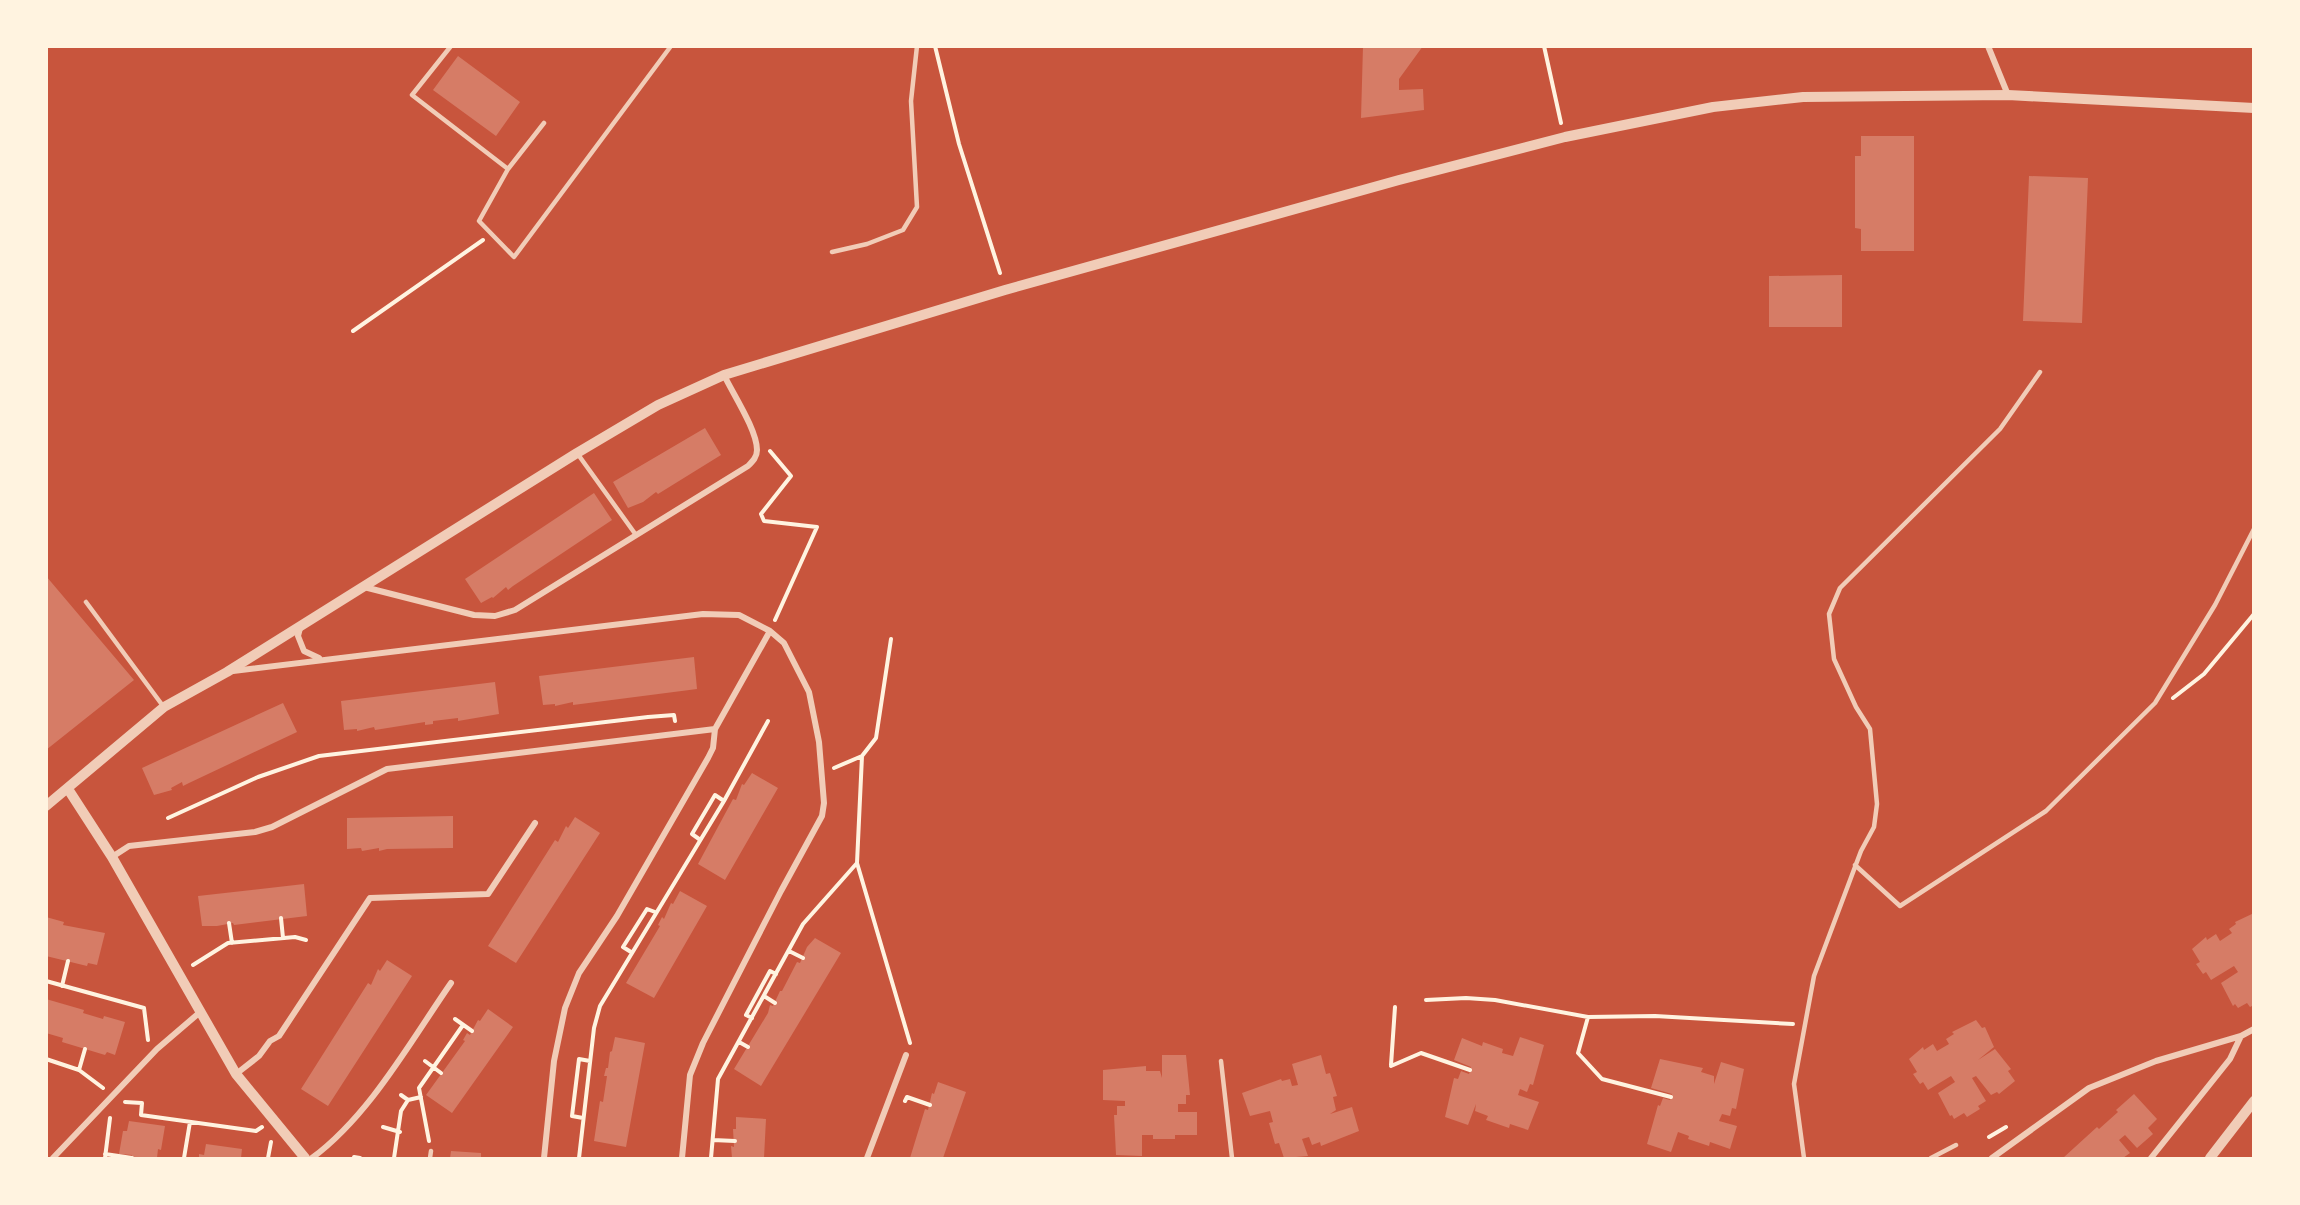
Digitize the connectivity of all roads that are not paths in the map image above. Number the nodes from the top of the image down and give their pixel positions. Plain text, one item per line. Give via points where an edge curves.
1 (451, 46) edge
2 (671, 46) edge
3 (918, 46) edge
4 (1988, 46) edge
5 (2008, 95) junction
6 (2253, 108) edge
7 (544, 123) dead end
8 (508, 169) junction
9 (832, 252) dead end
10 (2040, 372) dead end
11 (724, 375) junction
12 (577, 453) junction
13 (2253, 529) edge
14 (636, 535) junction
15 (364, 587) junction
16 (86, 602) dead end
17 (300, 626) junction
18 (771, 631) junction
19 (325, 659) junction
20 (227, 672) junction
21 (164, 707) junction
22 (715, 729) junction
23 (68, 789) junction
24 (46, 806) edge
25 (536, 823) dead end
26 (112, 857) junction
27 (1856, 865) junction
28 (451, 983) dead end
29 (199, 1013) junction
30 (2253, 1029) edge
31 (2241, 1036) junction
32 (906, 1055) road end
33 (1221, 1061) dead end
34 (236, 1074) junction
35 (2253, 1101) edge
36 (1956, 1145) dead end
37 (431, 1151) road end
38 (53, 1158) edge
39 (305, 1158) edge
40 (312, 1158) edge
41 (430, 1158) edge
42 (544, 1158) edge
43 (682, 1158) edge
44 (867, 1158) edge
45 (1232, 1158) edge
46 (1804, 1158) edge
47 (1931, 1158) edge
48 (1992, 1158) edge
49 (2151, 1158) edge
50 (2210, 1158) edge

1 - 8 lane via 412,95
2 - 8 lane via 514,257 479,221
3 - 9 lane via 911,101 917,207 903,230
4 - 5 street
5 - 6 street
5 - 11 street via 1884,94 1758,100 1564,137 1005,290
7 - 8 lane
10 - 27 lane via 2000,429 1840,588 1829,615 1834,659 1870,729 1877,804 1874,827
11 - 12 street via 658,405
11 - 14 street via 754,436 755,459
12 - 14 lane
12 - 15 street
13 - 27 lane via 2215,605 2155,703 2046,811 1900,906
14 - 15 street via 515,610 495,616 474,615
15 - 17 street
16 - 21 lane
17 - 19 street via 298,636 304,651
17 - 20 street
18 - 19 street via 738,615 703,615
18 - 22 street
18 - 43 street via 784,643 806,685 822,773 822,816 703,1043 690,1075
19 - 20 street
20 - 21 street
21 - 23 street
22 - 26 street via 387,769 264,829 129,846
22 - 42 street via 708,758 617,916 579,973 565,1008 554,1061
23 - 24 street
23 - 26 street
25 - 34 street via 488,894 370,898 279,1036
26 - 29 street
27 - 46 lane via 1814,976 1794,1084
28 - 40 street via 360,1113
29 - 34 street
29 - 38 street via 157,1049
30 - 31 street
31 - 48 street via 2156,1061 2089,1088
31 - 49 street via 2230,1059
32 - 44 street
33 - 45 lane
34 - 39 street
35 - 50 street
36 - 47 lane
37 - 41 lane

